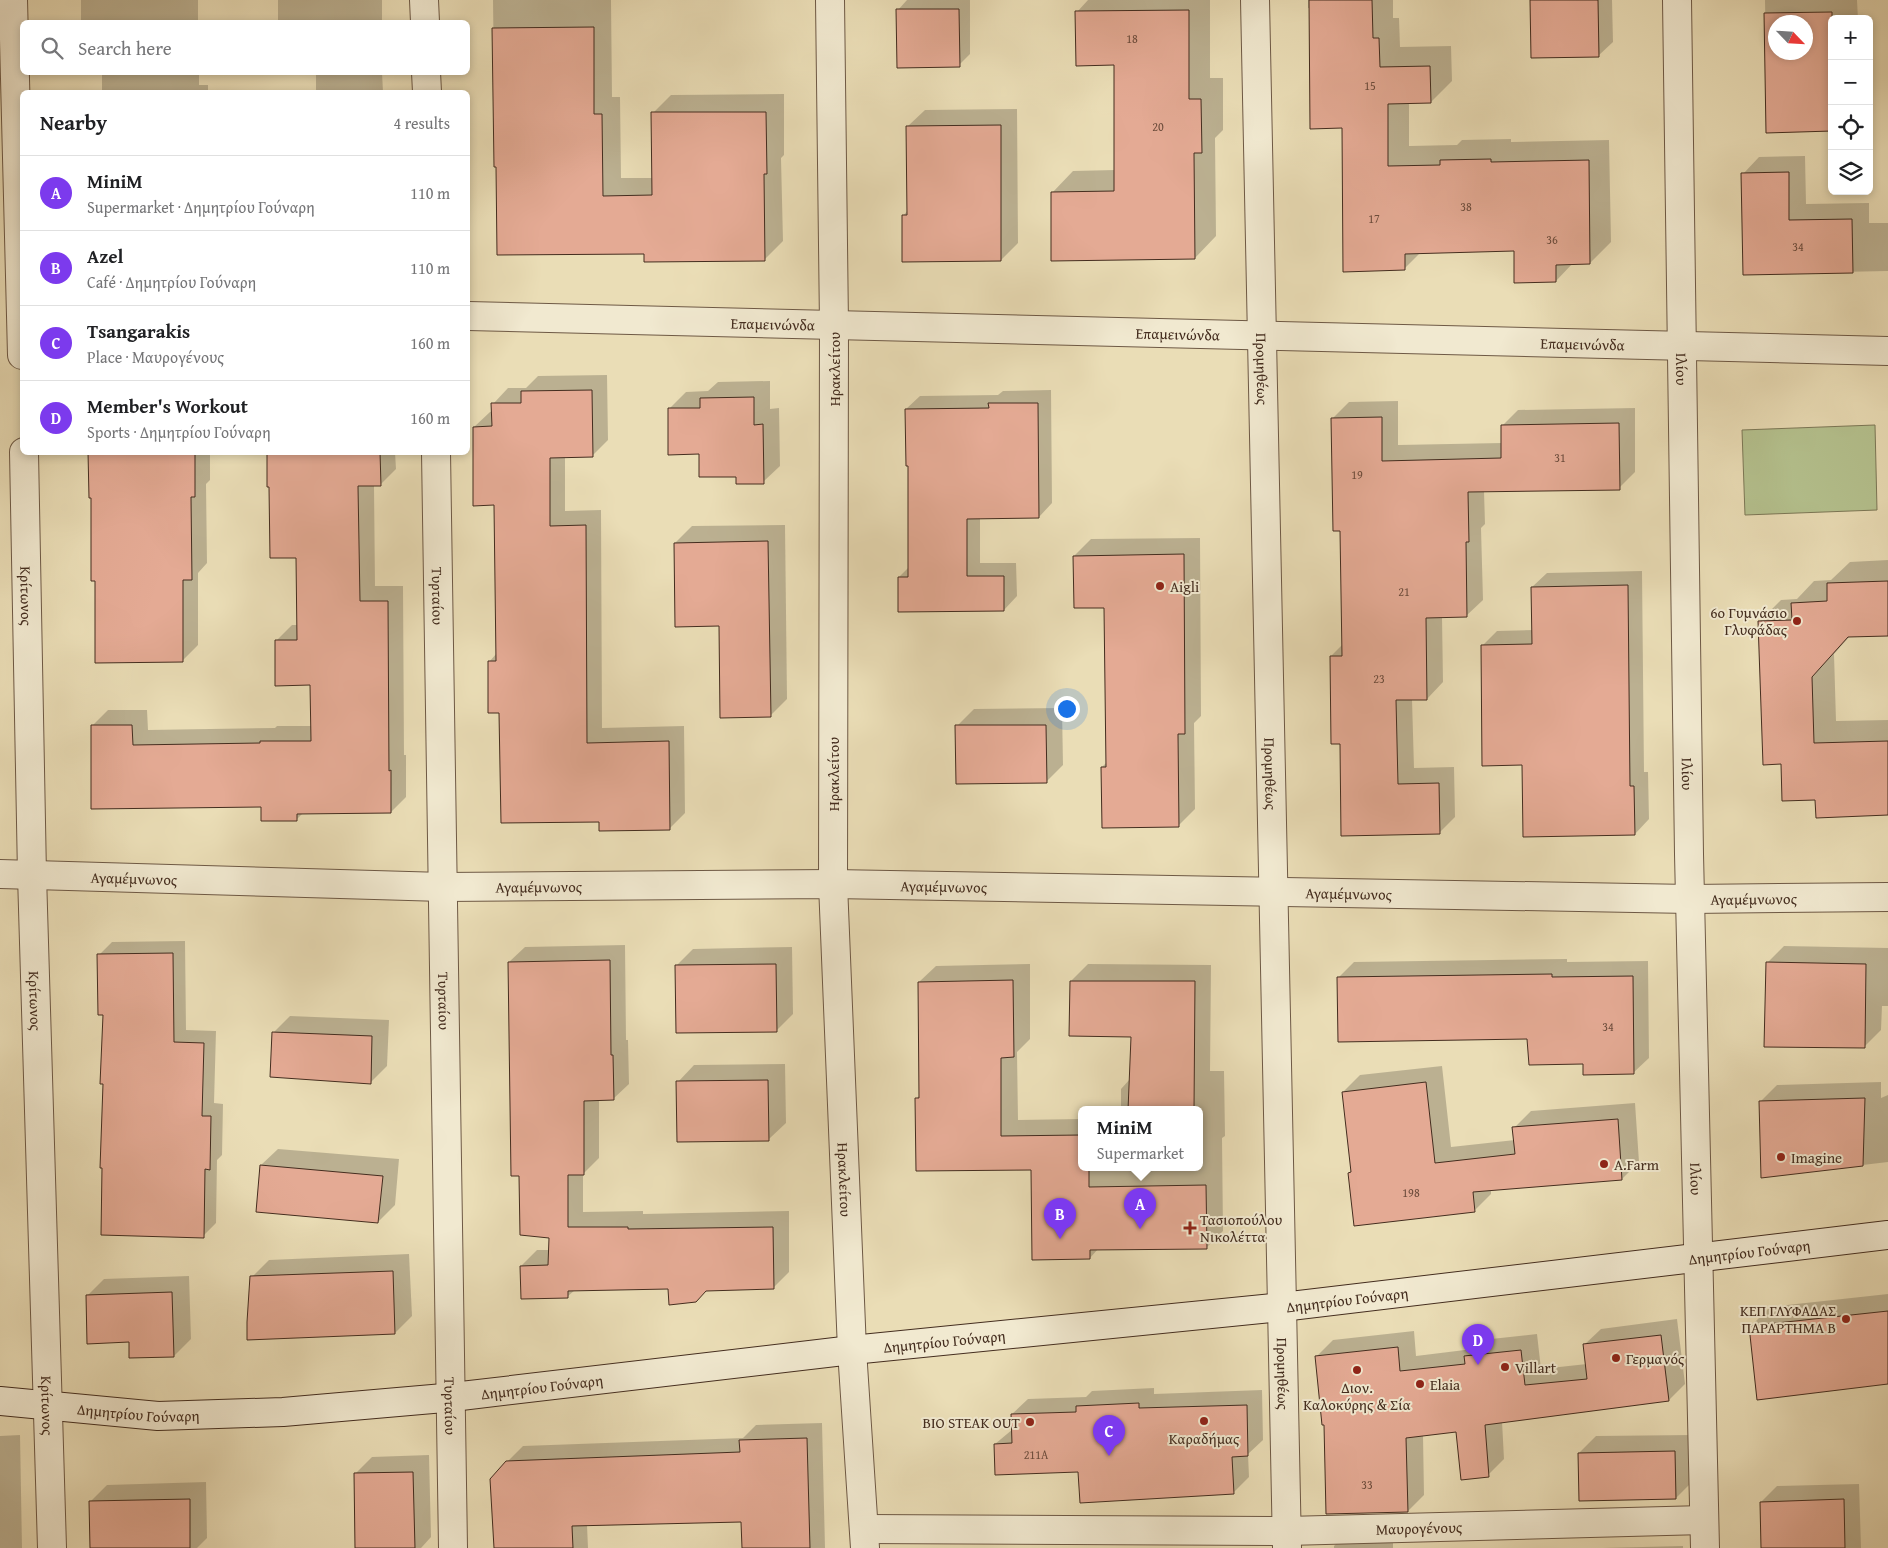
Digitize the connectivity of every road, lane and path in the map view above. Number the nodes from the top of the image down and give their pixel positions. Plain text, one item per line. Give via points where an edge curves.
1 (13, 0) edge
2 (424, 0) edge
3 (830, 0) edge
4 (1255, 0) edge
5 (1677, 0) edge
6 (425, 20) edge
7 (426, 75) edge
8 (427, 90) edge
9 (15, 304) edge
10 (470, 316) edge
11 (834, 325) junction
12 (1262, 336) junction
13 (20, 340) edge
14 (1682, 347) junction
15 (1888, 351) edge
16 (24, 455) edge
17 (436, 455) edge
18 (0, 874) edge
19 (32, 875) junction
20 (833, 884) junction
21 (443, 887) junction
22 (1273, 891) junction
23 (1888, 897) edge
24 (1690, 899) junction
25 (1888, 1235) edge
26 (1698, 1257) junction
27 (1282, 1307) junction
28 (852, 1350) junction
29 (452, 1396) junction
30 (0, 1401) edge
31 (48, 1407) junction
32 (1704, 1520) junction
33 (864, 1539) edge
34 (1287, 1539) edge
35 (52, 1548) edge
36 (453, 1548) edge
37 (1705, 1548) edge

1 - 9 street
2 - 6 street
3 - 11 street, Ηρακλείτου
4 - 12 street, Προμηθέως
5 - 14 street, Ιλίου
7 - 8 street
9 - 13 street
10 - 11 street, Επαμεινώνδα
11 - 12 street, Επαμεινώνδα
11 - 20 street, Ηρακλείτου
12 - 14 street, Επαμεινώνδα
12 - 22 street, Προμηθέως
14 - 15 street, Επαμεινώνδα
14 - 24 street, Ιλίου
16 - 19 street, Κρίτωνος
17 - 21 street, Τυρταίου
18 - 19 street, Αγαμέμνωνος
19 - 21 street, Αγαμέμνωνος
19 - 31 street, Κρίτωνος
20 - 21 street, Αγαμέμνωνος
20 - 22 street, Αγαμέμνωνος
20 - 28 street, Ηρακλείτου
21 - 29 street, Τυρταίου
22 - 24 street, Αγαμέμνωνος
22 - 27 street, Προμηθέως
23 - 24 street, Αγαμέμνωνος
24 - 26 street, Ιλίου
25 - 26 street, Δημητρίου Γούναρη
26 - 27 street, Δημητρίου Γούναρη
26 - 32 street, Ιλίου
27 - 28 street, Δημητρίου Γούναρη
27 - 34 street, Προμηθέως
28 - 29 street, Δημητρίου Γούναρη
28 - 33 street, Ηρακλείτου
29 - 31 street, Δημητρίου Γούναρη via 283,1412 168,1416
29 - 36 street, Τυρταίου
30 - 31 street, Δημητρίου Γούναρη
31 - 35 street, Κρίτωνος
32 - 34 street, Μαυρογένους
32 - 37 street, Ιλίου
33 - 34 street, Μαυρογένους

